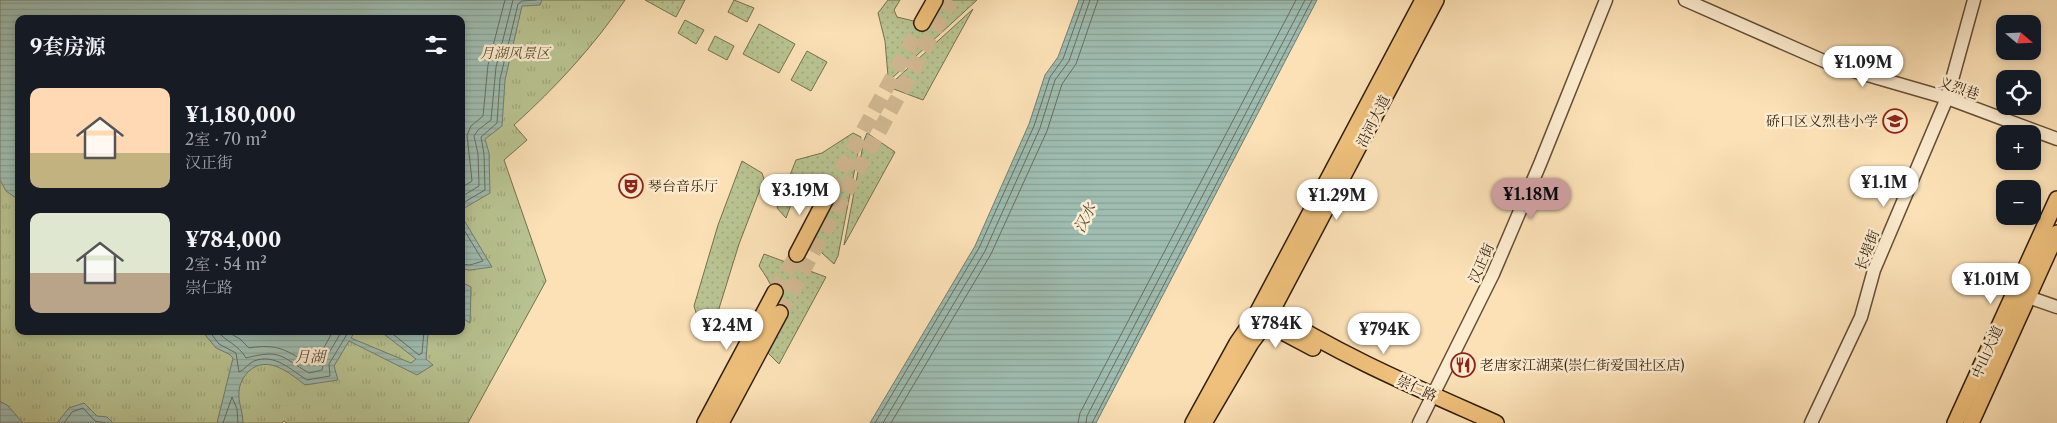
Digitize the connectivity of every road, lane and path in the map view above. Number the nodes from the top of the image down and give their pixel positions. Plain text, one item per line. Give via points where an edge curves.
1 (935, 0) edge
2 (1423, 0) edge
3 (1436, 0) edge
4 (1606, 0) edge
5 (1685, 0) edge
6 (1974, 0) edge
7 (922, 23) tunnel mouth
8 (1947, 98) junction
9 (2057, 138) edge
10 (830, 192) tunnel mouth
11 (2057, 199) edge
12 (2057, 234) edge
13 (797, 254) tunnel mouth
14 (1282, 291) junction
15 (775, 292) tunnel mouth
16 (2028, 296) junction
17 (2057, 307) edge
18 (780, 313) tunnel mouth
19 (1263, 314) junction
20 (1302, 336) junction
21 (1251, 343) junction
22 (1432, 400) junction
23 (705, 423) edge
24 (721, 423) edge
25 (1193, 423) edge
26 (1204, 423) edge
27 (1419, 423) edge
28 (1471, 423) edge
29 (1496, 423) edge
30 (1811, 423) edge
31 (1955, 423) edge
32 (1971, 423) edge

1 - 7 main road
2 - 19 main road, 沿河大道
3 - 14 main road, 沿河大道
4 - 22 street, 汉正街 via 1501,256
5 - 8 street, 义烈巷 via 1833,65
6 - 8 street, 长堤街
8 - 9 street, 义烈巷
8 - 30 street, 长堤街 via 1874,270 1861,317
10 - 13 main road
11 - 31 main road, 中山大道
12 - 16 main road, 中山大道
14 - 19 main road, 沿河大道
14 - 20 main road via 1291,321
15 - 23 main road
16 - 17 street
16 - 32 main road, 中山大道
18 - 24 main road
19 - 20 main road, 崇仁路
19 - 21 main road, 沿河大道
19 - 25 main road, 沿河大道 via 1237,343
20 - 21 main road via 1277,333
20 - 22 main road, 崇仁路
21 - 26 main road, 沿河大道
22 - 27 street, 汉正街
22 - 28 main road, 崇仁路
22 - 29 main road, 崇仁路

